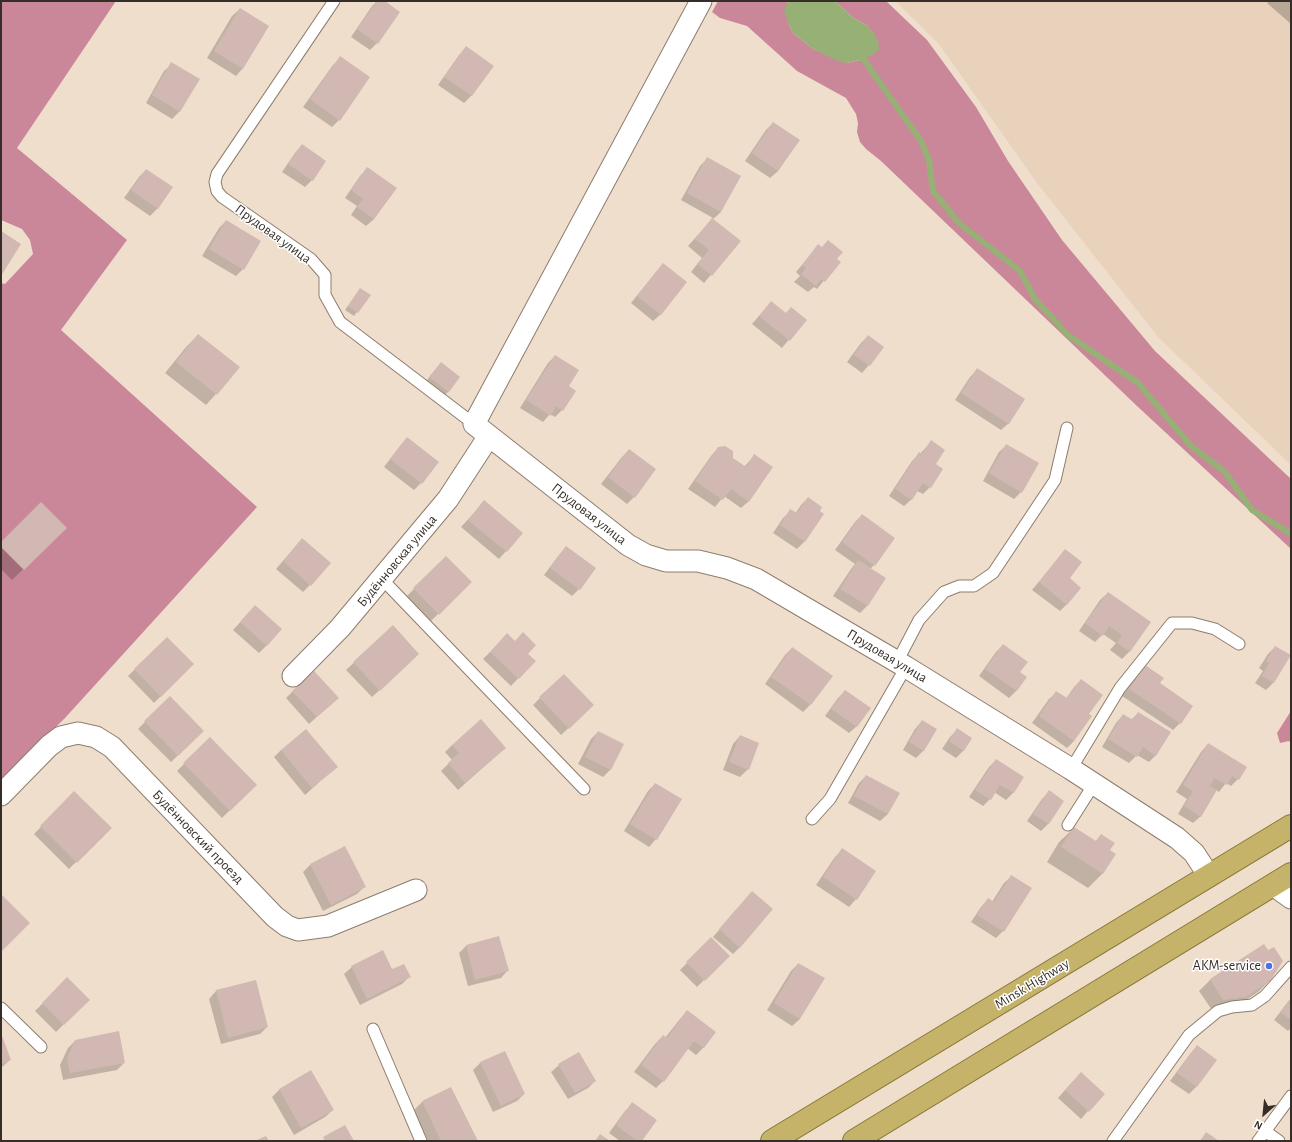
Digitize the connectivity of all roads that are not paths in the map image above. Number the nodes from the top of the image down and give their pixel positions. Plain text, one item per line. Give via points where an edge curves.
1 (334, 1) edge
2 (700, 1) edge
3 (1067, 428) dead end
4 (481, 430) junction
5 (382, 579) junction
6 (1239, 644) dead end
7 (901, 664) junction
8 (293, 676) dead end
9 (1071, 769) junction
10 (1094, 784) junction
11 (584, 789) dead end
12 (1, 795) edge
13 (812, 819) dead end
14 (1068, 825) dead end
15 (1291, 826) edge
16 (1209, 876) junction
17 (1282, 880) edge
18 (416, 890) dead end
19 (1291, 898) edge
20 (1291, 966) edge
21 (1, 1008) edge
22 (373, 1029) dead end
23 (41, 1048) dead end
24 (1291, 1096) edge
25 (1265, 1131) junction
26 (421, 1141) edge
27 (772, 1141) edge
28 (854, 1141) edge
29 (1113, 1141) edge
30 (1258, 1141) edge
31 (1279, 1141) edge

1 - 4 lane, Прудовая улица via 217,174 217,191 311,259 325,276 325,295 340,322
2 - 4 street, Будённовская улица
3 - 7 lane via 1055,480 993,574 974,586 959,586 944,592 919,620
4 - 5 street, Будённовская улица via 448,500
4 - 7 street, Прудовая улица via 628,545 646,555 666,561 698,561 756,579
5 - 8 street, Будённовская улица via 340,628
5 - 11 lane
6 - 9 lane via 1215,629 1192,623 1172,623 1120,688
7 - 9 street, Прудовая улица
7 - 13 lane via 830,799
9 - 10 street, Прудовая улица
10 - 14 lane
10 - 16 street, Прудовая улица via 1177,838 1194,853
12 - 18 street, Будённовский проезд via 49,746 61,737 78,732 96,737 112,747 275,917 287,926 298,930 328,926
15 - 16 highway, Minsk Highway
16 - 27 highway, Minsk Highway
17 - 19 street
17 - 28 highway
20 - 29 lane via 1265,996 1252,1005 1218,1011 1189,1035
21 - 23 lane
22 - 26 lane
24 - 25 lane
25 - 30 lane
25 - 31 lane

